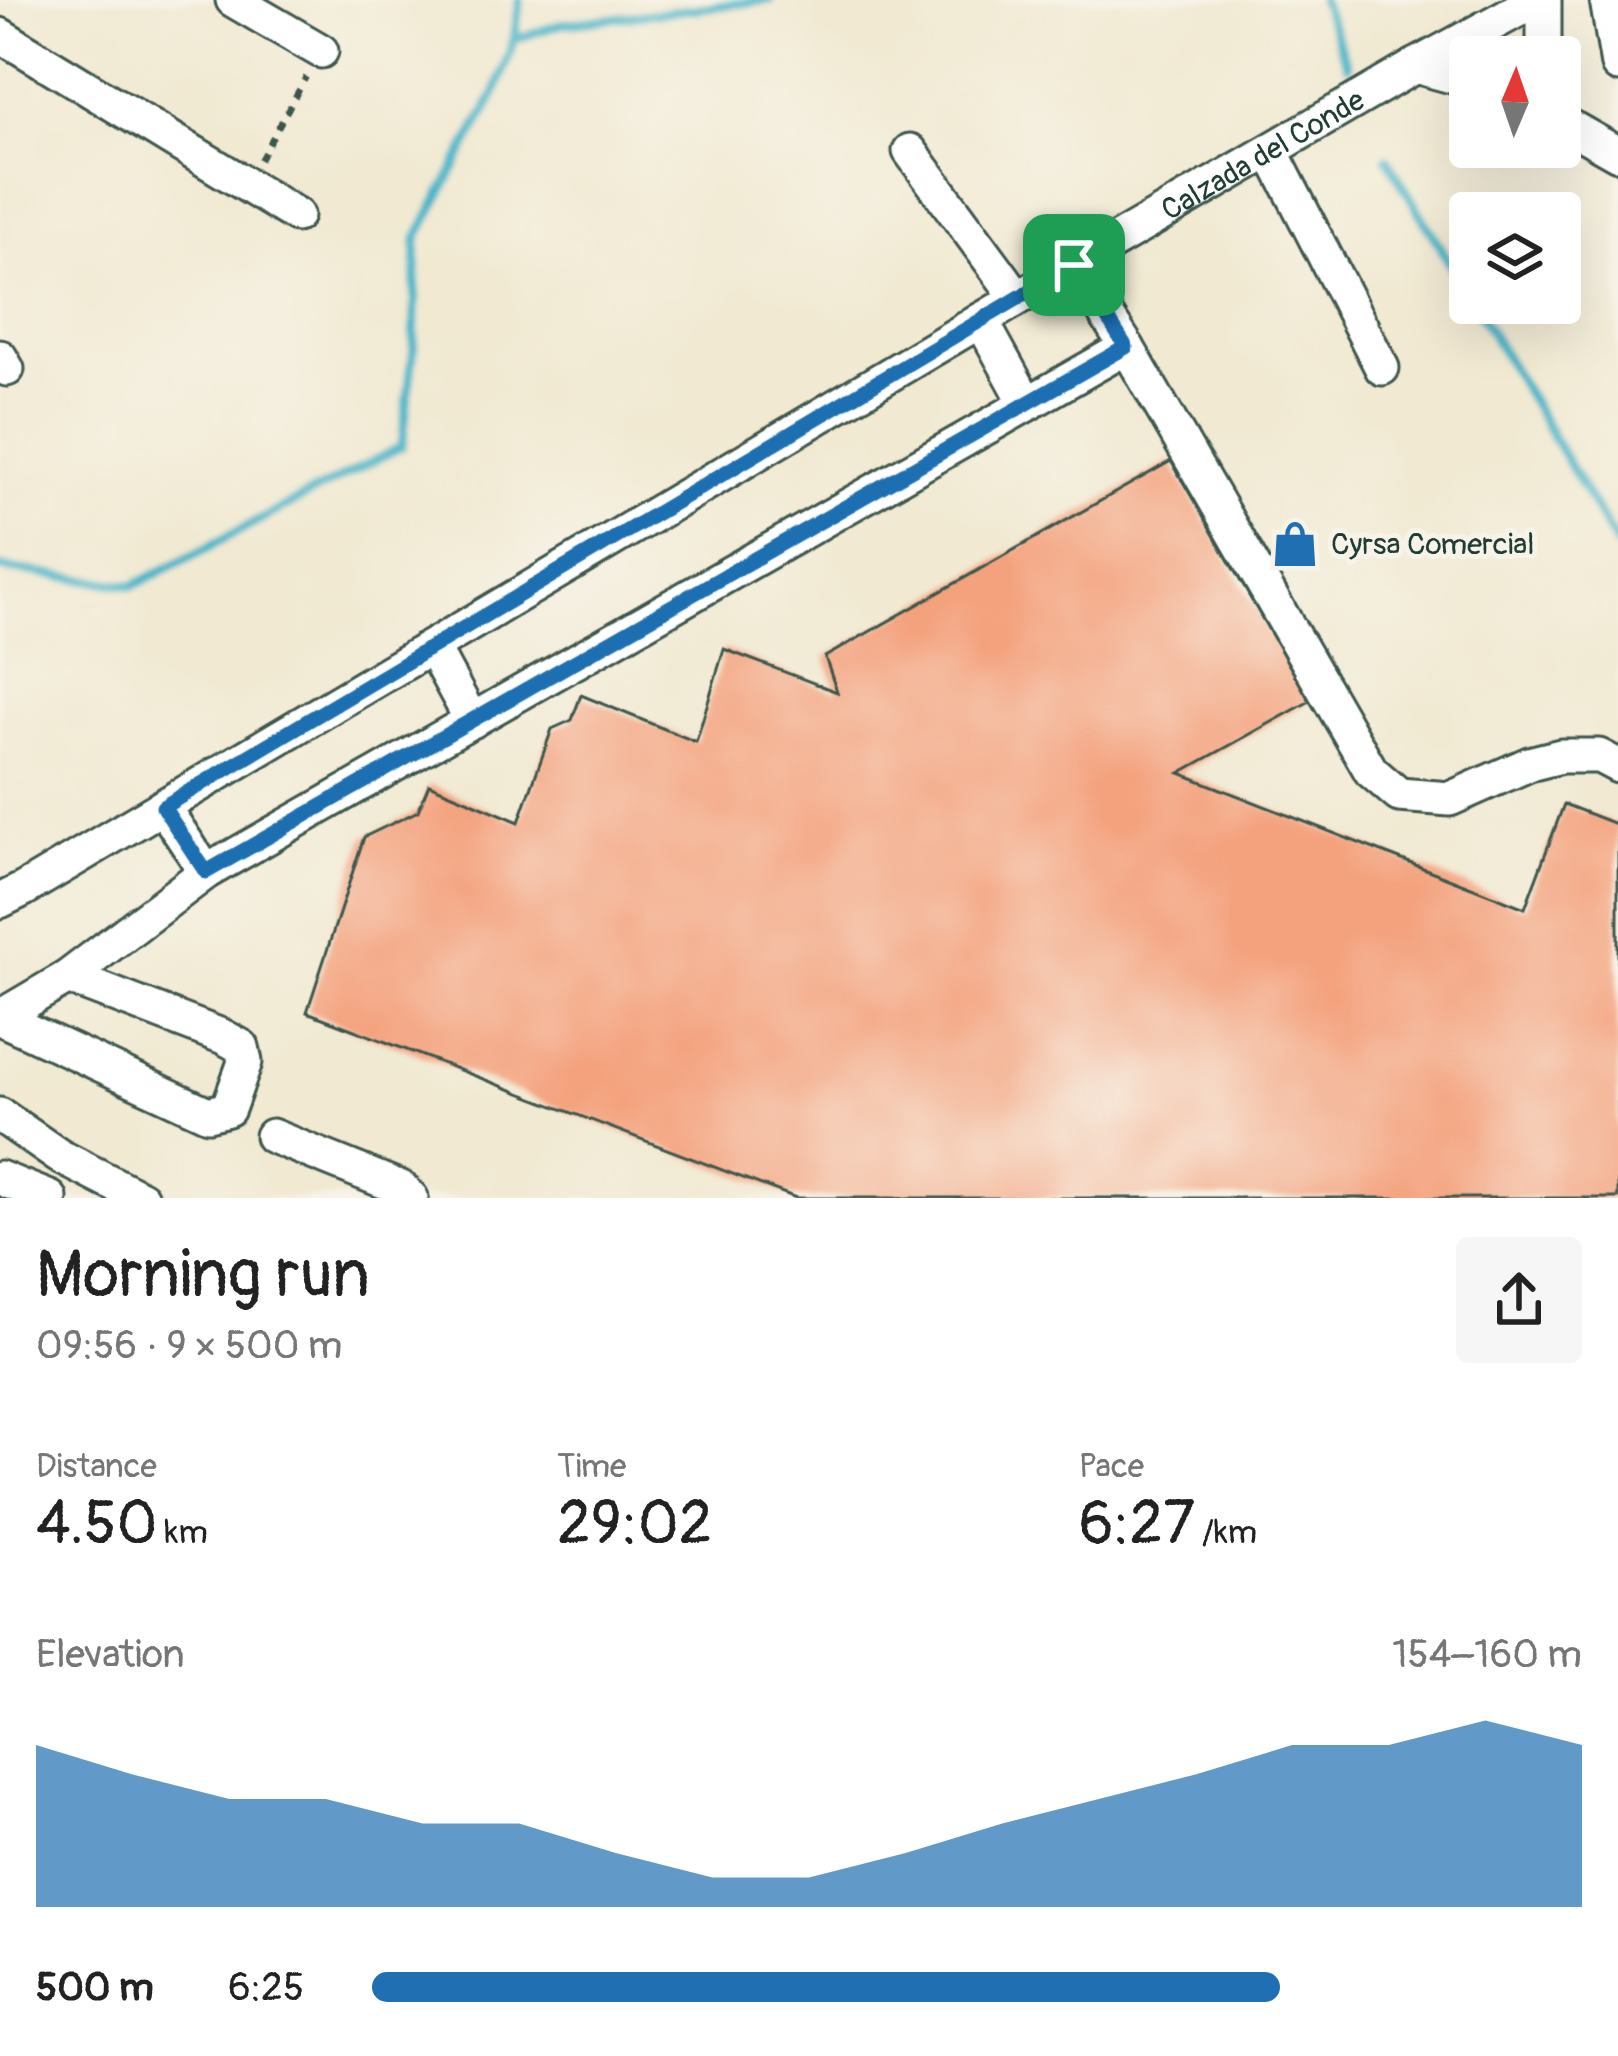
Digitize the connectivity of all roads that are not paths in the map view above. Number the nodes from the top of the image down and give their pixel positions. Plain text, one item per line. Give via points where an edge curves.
1 (233, 0) edge
2 (1540, 0) edge
3 (1607, 0) edge
4 (0, 35) edge
5 (1543, 36) edge
6 (321, 51) road end
7 (1618, 65) edge
8 (1415, 66) junction
9 (1449, 75) edge
10 (1581, 133) edge
11 (1271, 151) junction
12 (910, 152) dead end
13 (1618, 154) edge
14 (296, 215) dead end
15 (1074, 265) junction
16 (1018, 298) junction
17 (981, 320) junction
18 (1126, 347) junction
19 (1382, 368) dead end
20 (1027, 404) junction
21 (432, 647) junction
22 (472, 721) junction
23 (1618, 766) edge
24 (163, 807) junction
25 (206, 872) junction
26 (0, 901) edge
27 (68, 977) junction
28 (0, 1018) edge
29 (0, 1115) edge
30 (272, 1136) dead end
31 (59, 1156) junction
32 (0, 1178) edge
33 (50, 1198) edge
34 (141, 1198) edge
35 (411, 1198) edge

1 - 6 street
2 - 5 street
2 - 8 street, Calzada del Conde
3 - 7 street
4 - 14 street
8 - 9 street
8 - 11 street, Calzada del Conde
10 - 13 street
11 - 15 street, Calzada del Conde
11 - 19 street
12 - 16 street
15 - 16 street, Calzada del Conde
15 - 18 street
16 - 17 street, Calzada del Conde
17 - 20 street
17 - 21 street, Calzada del Conde
18 - 20 street
18 - 23 street via 1371,771 1399,795 1450,799 1561,756 1599,756
20 - 22 street
21 - 22 street
21 - 24 street, Calzada del Conde
22 - 25 street
24 - 25 street
24 - 26 street, Calzada del Conde
25 - 27 street
27 - 28 street
27 - 28 street via 242,1047 245,1063 228,1109 208,1114
29 - 31 street
30 - 35 street
31 - 33 street
31 - 34 street
32 - 33 street

